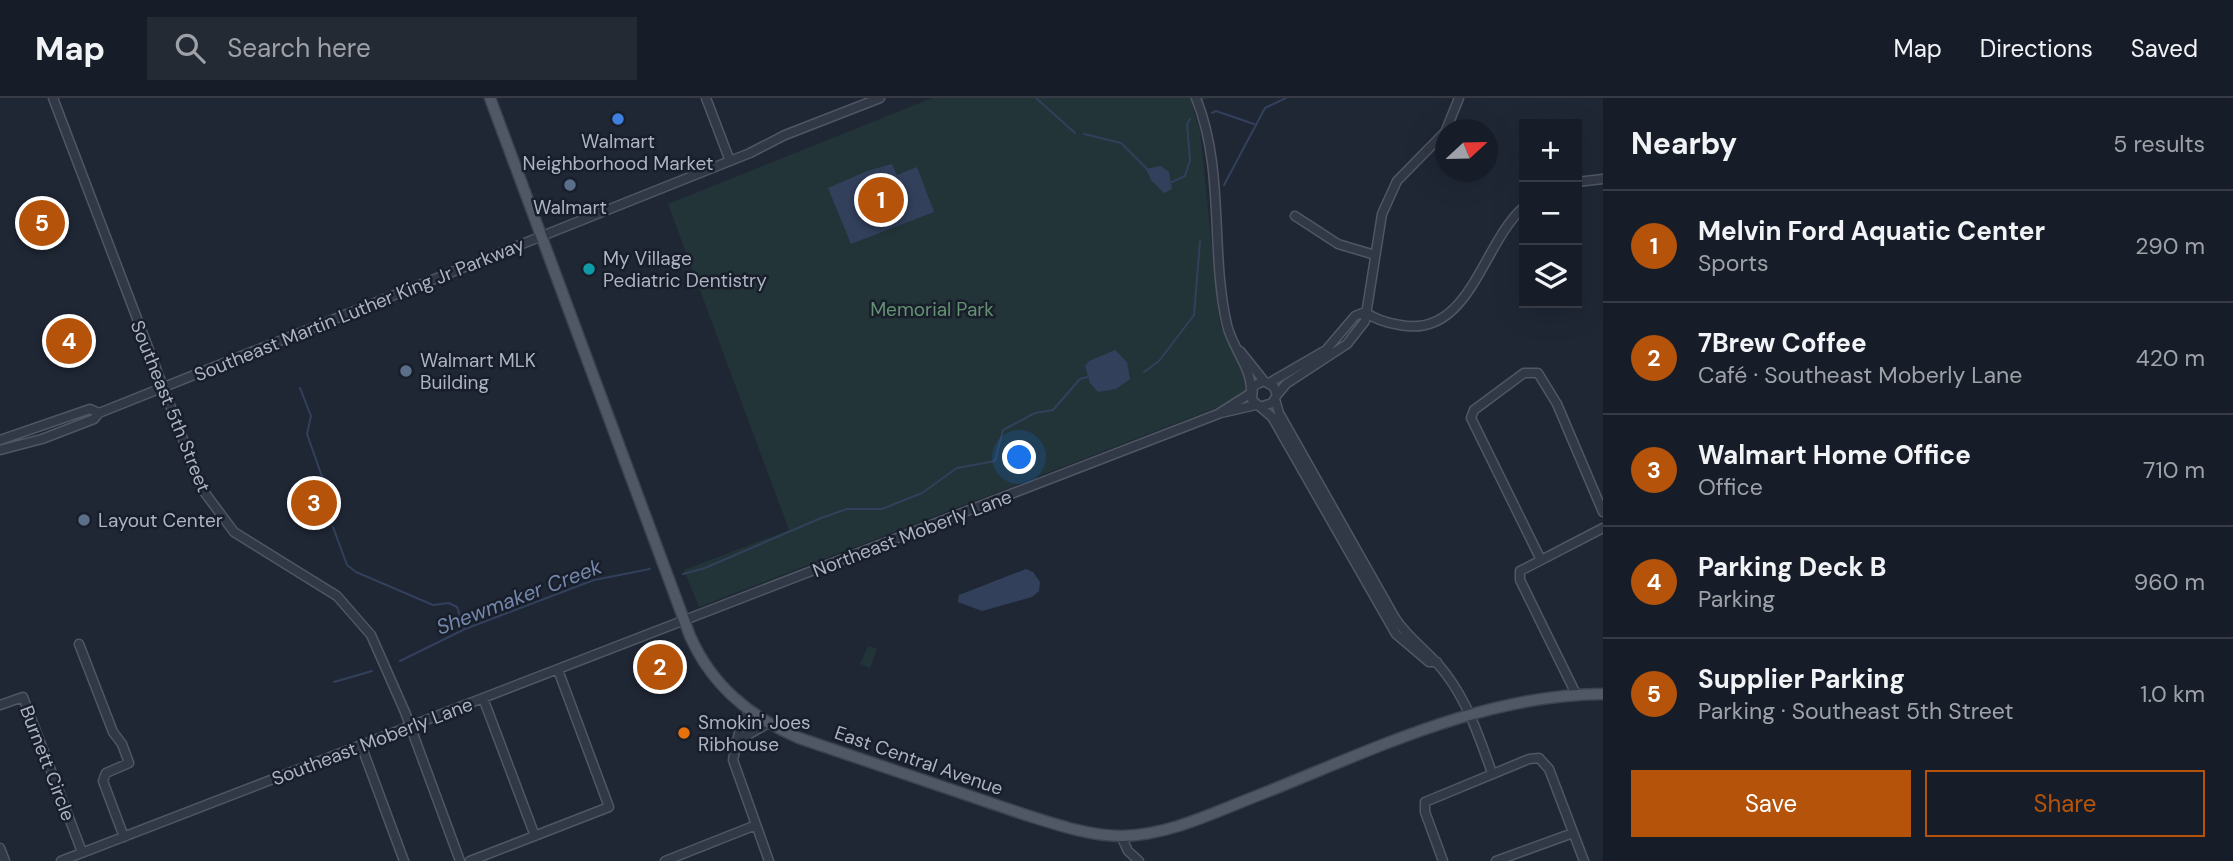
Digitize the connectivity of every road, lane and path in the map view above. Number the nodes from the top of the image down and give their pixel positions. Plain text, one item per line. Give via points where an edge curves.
1 (52, 98) edge
2 (490, 98) edge
3 (706, 98) edge
4 (880, 98) edge
5 (1196, 98) edge
6 (1459, 98) edge
7 (866, 101) edge
8 (1450, 119) edge
9 (1435, 141) edge
10 (730, 161) junction
11 (1603, 178) edge
12 (1582, 181) edge
13 (1519, 212) edge
14 (1295, 216) dead end
15 (541, 236) junction
16 (1375, 255) junction
17 (1365, 312) junction
18 (1236, 346) junction
19 (1267, 382) junction
20 (163, 388) junction
21 (1251, 391) junction
22 (1276, 397) junction
23 (1258, 406) junction
24 (99, 412) junction
25 (1219, 414) junction
26 (0, 440) edge
27 (0, 450) edge
28 (1603, 512) edge
29 (1603, 528) edge
30 (1540, 558) junction
31 (684, 622) junction
32 (79, 644) dead end
33 (1437, 662) junction
34 (558, 670) junction
35 (1576, 694) junction
36 (1603, 694) edge
37 (483, 698) junction
38 (0, 705) edge
39 (749, 712) junction
40 (1469, 713) junction
41 (767, 724) junction
42 (410, 726) junction
43 (735, 742) junction
44 (361, 745) junction
45 (1492, 773) junction
46 (756, 825) junction
47 (1573, 833) junction
48 (535, 836) junction
49 (1121, 836) junction
50 (124, 837) junction
51 (0, 848) edge
52 (82, 852) junction
53 (5, 861) edge
54 (61, 861) edge
55 (404, 861) edge
56 (460, 861) edge
57 (470, 861) edge
58 (665, 861) edge
59 (769, 861) edge
60 (1139, 861) edge
61 (1443, 861) edge
62 (1496, 861) edge
63 (1584, 861) edge

1 - 20 street, Southeast 5th Street
2 - 15 main road, East Central Avenue
3 - 10 street
4 - 7 street, Southeast Martin Luther King Jr Parkway
5 - 18 street via 1207,137 1227,327
6 - 8 street
7 - 10 street, Southeast Martin Luther King Jr Parkway
9 - 16 street via 1397,181 1382,214
10 - 15 street, Southeast Martin Luther King Jr Parkway
11 - 12 street
13 - 17 street via 1504,228 1454,310 1439,322 1411,327 1384,322
14 - 16 street via 1338,244
15 - 20 street, Southeast Martin Luther King Jr Parkway
15 - 31 main road, East Central Avenue
16 - 17 street
17 - 19 street via 1355,316 1319,355
17 - 22 street via 1365,321 1347,344 1286,384
18 - 19 street
18 - 21 street
19 - 21 street, Northeast Moberly Lane
19 - 22 street
20 - 24 street, Southeast Martin Luther King Jr Parkway
20 - 42 street, Southeast 5th Street via 199,483 217,513 246,541 319,583 356,614 376,642
21 - 23 street
21 - 25 street, Northeast Moberly Lane
22 - 23 street, Northeast Moberly Lane via 1270,405
22 - 33 street via 1279,413 1395,618
23 - 25 street, Northeast Moberly Lane
23 - 33 street via 1272,417 1396,634 1429,662
24 - 26 street, Southeast Martin Luther King Jr Parkway via 90,409
24 - 27 street, Southeast Martin Luther King Jr Parkway via 94,419
25 - 31 street, Northeast Moberly Lane
28 - 30 street via 1556,404 1538,373 1524,373 1474,410 1471,418
29 - 30 street
30 - 35 street via 1520,571 1520,580
31 - 34 street, Southeast Moberly Lane
31 - 39 main road, East Central Avenue via 708,669
32 - 50 street via 129,763 106,773 103,781
33 - 40 street
34 - 37 street, Southeast Moberly Lane
34 - 48 street via 609,807
35 - 36 main road, East Central Avenue
35 - 40 main road, East Central Avenue
37 - 42 street, Southeast Moberly Lane
37 - 48 street
38 - 52 street, Burnett Circle via 23,697
39 - 41 main road, East Central Avenue
39 - 43 street
40 - 45 street
40 - 49 main road, East Central Avenue via 1176,827
41 - 43 street
41 - 49 main road, East Central Avenue via 1048,822
42 - 44 street, Southeast Moberly Lane
42 - 56 street, Southeast 5th Street
43 - 46 street via 733,760
44 - 50 street, Southeast Moberly Lane
44 - 55 street
45 - 47 street via 1539,758 1549,769
45 - 61 street via 1425,802
46 - 58 street
46 - 59 street
47 - 62 street
47 - 63 street
48 - 57 street
49 - 60 street
50 - 52 street, Southeast Moberly Lane
51 - 53 street
52 - 54 street, Southeast Moberly Lane

